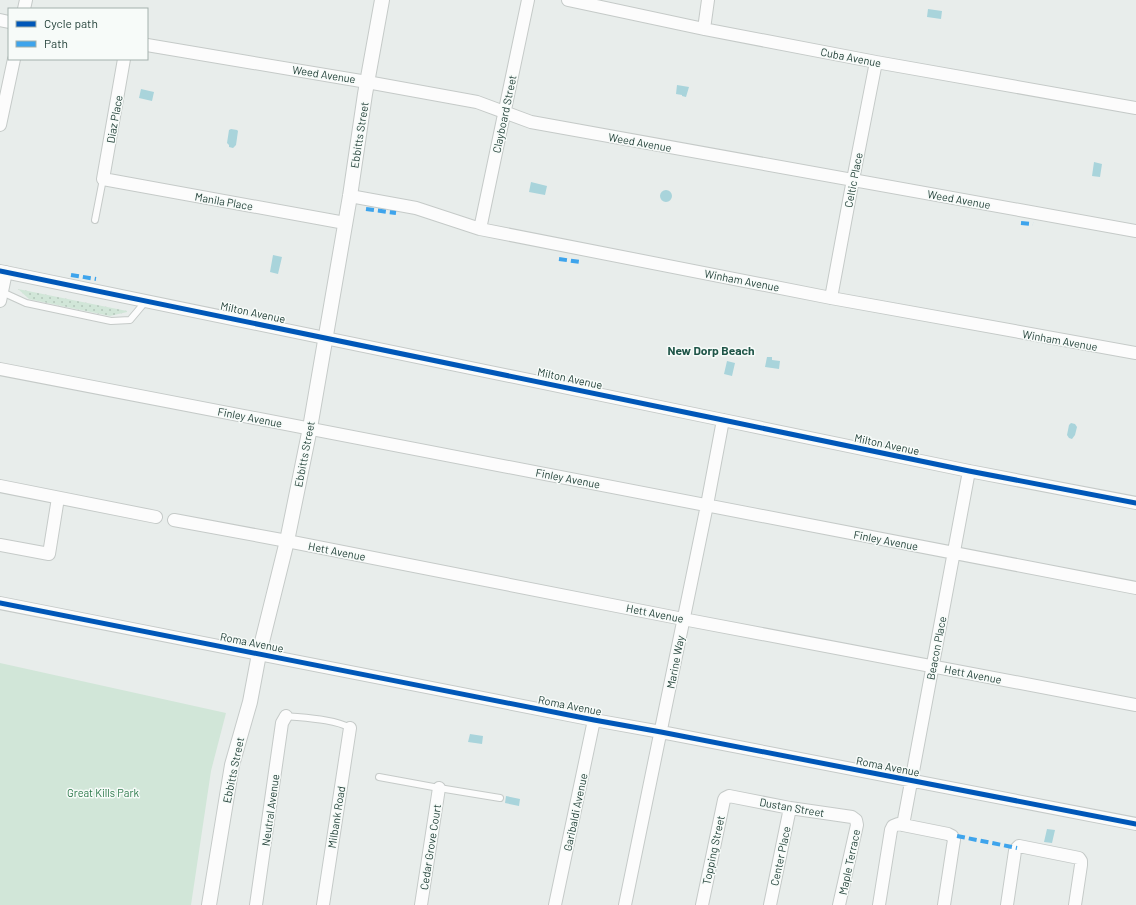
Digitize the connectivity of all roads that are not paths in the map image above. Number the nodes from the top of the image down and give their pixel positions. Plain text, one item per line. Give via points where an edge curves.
1 (382, 0) edge
2 (528, 0) edge
3 (568, 0) edge
4 (708, 0) edge
5 (704, 29) junction
6 (148, 45) edge
7 (14, 60) edge
8 (124, 60) edge
9 (876, 62) junction
10 (367, 82) junction
11 (1136, 108) edge
12 (505, 112) junction
13 (0, 125) edge
14 (103, 179) junction
15 (853, 180) junction
16 (350, 196) junction
17 (95, 220) dead end
18 (345, 223) junction
19 (480, 229) junction
20 (1136, 231) edge
21 (3, 272) edge
22 (1, 296) edge
23 (831, 298) junction
24 (146, 301) junction
25 (326, 338) junction
26 (1136, 354) edge
27 (0, 369) edge
28 (723, 420) junction
29 (310, 428) junction
30 (969, 471) junction
31 (0, 486) edge
32 (58, 498) junction
33 (1136, 503) edge
34 (707, 505) junction
35 (156, 517) dead end
36 (174, 520) dead end
37 (287, 541) junction
38 (0, 545) edge
39 (954, 553) junction
40 (1136, 588) edge
41 (0, 603) edge
42 (683, 619) junction
43 (259, 654) junction
44 (932, 666) junction
45 (1136, 705) edge
46 (286, 716) joint
47 (594, 720) junction
48 (350, 728) joint
49 (661, 732) junction
50 (379, 777) dead end
51 (911, 780) junction
52 (438, 788) junction
53 (727, 797) joint
54 (500, 798) dead end
55 (790, 808) junction
56 (856, 820) joint
57 (1136, 824) edge
58 (898, 825) junction
59 (209, 905) edge
60 (256, 905) edge
61 (323, 905) edge
62 (421, 905) edge
63 (555, 905) edge
64 (625, 905) edge
65 (702, 905) edge
66 (770, 905) edge
67 (840, 905) edge
68 (879, 905) edge
69 (944, 905) edge
70 (1007, 905) edge
71 (1075, 905) edge

1 - 10 street, Ebbitts Street
2 - 12 street, Clayboard Street
3 - 5 street, Cuba Avenue
4 - 5 street
5 - 9 street, Cuba Avenue
6 - 10 street, Weed Avenue
7 - 13 street
8 - 14 street, Diaz Place
9 - 11 street, Cuba Avenue
9 - 15 street, Celtic Place
10 - 12 street, Weed Avenue via 477,102
10 - 16 street, Ebbitts Street
12 - 15 street, Weed Avenue via 531,122
12 - 19 street, Clayboard Street
14 - 17 lane
14 - 18 street, Manila Place
15 - 20 street, Weed Avenue
15 - 23 street, Celtic Place
16 - 18 street, Ebbitts Street
16 - 19 street, Winham Avenue via 416,208
18 - 25 street, Ebbitts Street
19 - 23 street, Winham Avenue
21 - 22 street
21 - 24 street, Milton Avenue
22 - 24 lane via 110,321 130,320
23 - 26 street, Winham Avenue
24 - 25 street, Milton Avenue
25 - 28 street, Milton Avenue
25 - 29 street, Ebbitts Street
27 - 29 street, Finley Avenue
28 - 30 street, Milton Avenue
28 - 34 street, Marine Way
29 - 34 street, Finley Avenue
29 - 37 street, Ebbitts Street
30 - 33 street, Milton Avenue
30 - 39 street, Beacon Place
31 - 32 street
32 - 35 street
32 - 38 street via 48,554
34 - 39 street, Finley Avenue
34 - 42 street, Marine Way
36 - 37 street, Hett Avenue
37 - 42 street, Hett Avenue
37 - 43 street, Ebbitts Street
39 - 40 street, Finley Avenue
39 - 44 street, Beacon Place
41 - 43 street, Roma Avenue
42 - 44 street, Hett Avenue
42 - 49 street, Marine Way
43 - 47 street, Roma Avenue
43 - 59 street, Ebbitts Street via 250,702 232,765
44 - 45 street, Hett Avenue
44 - 51 street, Beacon Place
46 - 48 lane via 333,722
46 - 60 street, Neutral Avenue via 282,723
47 - 49 street, Roma Avenue
47 - 63 street, Garibaldi Avenue
48 - 61 street, Milbank Road
49 - 51 street, Roma Avenue
49 - 64 street, Marine Way
50 - 52 lane
51 - 57 street, Roma Avenue
51 - 58 street, Beacon Place
52 - 54 lane
52 - 62 street, Cedar Grove Court
53 - 55 street, Dustan Street
53 - 65 street, Topping Street via 724,800
55 - 56 street, Dustan Street via 852,817
55 - 66 street, Center Place
56 - 67 street, Maple Terrace
58 - 68 street, Beacon Place via 891,830
58 - 69 street via 952,836 954,840
70 - 71 street via 1019,846 1079,858 1081,865

